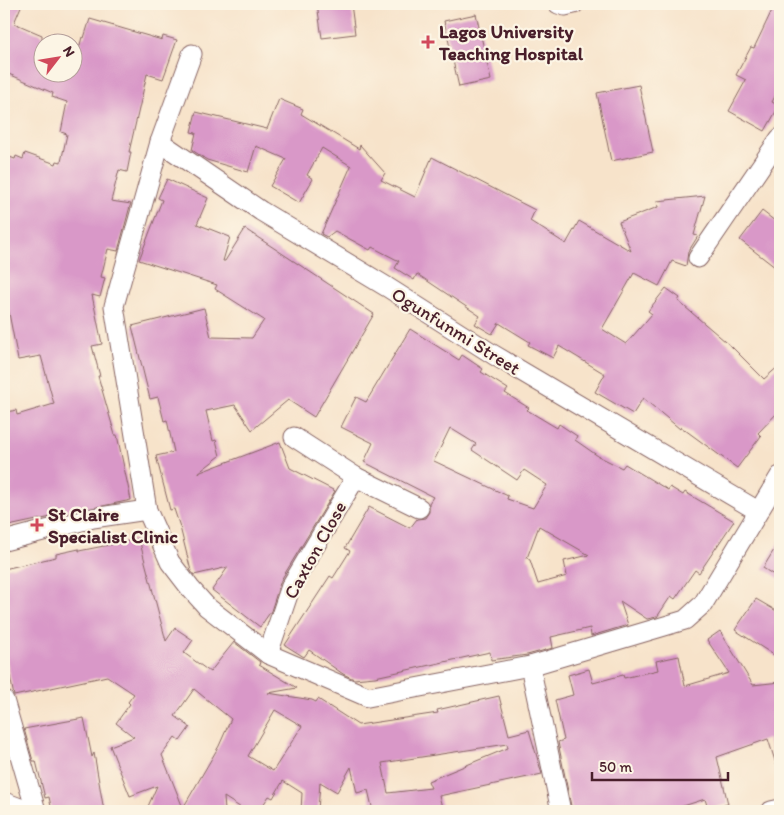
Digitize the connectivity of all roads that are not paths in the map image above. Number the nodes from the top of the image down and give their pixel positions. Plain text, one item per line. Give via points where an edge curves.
1 (558, 4) edge
2 (574, 4) edge
3 (192, 54) dead end
4 (160, 142) junction
5 (778, 142) edge
6 (698, 258) dead end
7 (294, 437) dead end
8 (780, 476) edge
9 (356, 477) junction
10 (768, 505) edge
11 (419, 508) dead end
12 (147, 510) junction
13 (4, 541) edge
14 (268, 654) junction
15 (530, 666) junction
16 (4, 700) edge
17 (4, 802) edge
18 (780, 809) edge
19 (28, 811) edge
20 (36, 811) edge
21 (560, 811) edge
22 (771, 811) edge

1 - 2 street
3 - 4 street
4 - 10 street, Ogunfunmi Street via 261,211 494,355
4 - 12 street via 114,306
5 - 6 street
7 - 9 street
8 - 10 street
9 - 11 street
9 - 14 street, Caxton Close via 292,586
10 - 15 street via 703,604 685,620
12 - 13 street via 93,518
12 - 14 street via 170,562 190,588 207,607
14 - 15 street via 368,698
15 - 21 street
16 - 20 street
17 - 19 street
18 - 22 street

